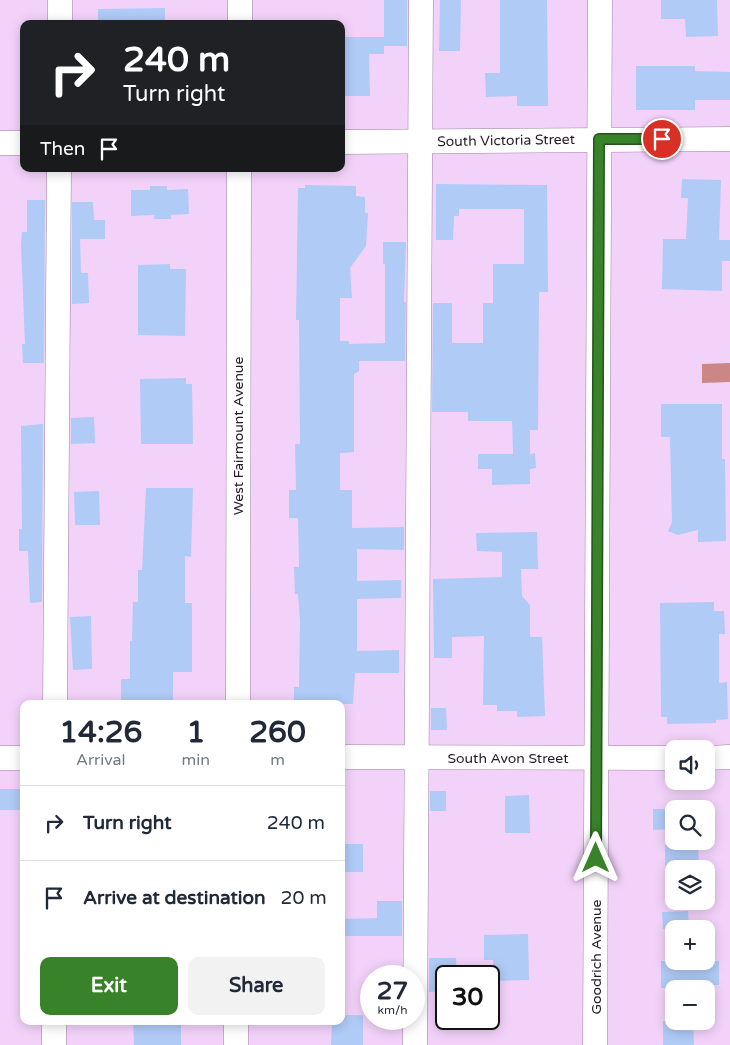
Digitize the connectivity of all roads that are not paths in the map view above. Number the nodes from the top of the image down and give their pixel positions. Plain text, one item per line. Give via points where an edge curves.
1 (60, 0) edge
2 (240, 0) edge
3 (421, 0) edge
4 (600, 0) edge
5 (60, 20) edge
6 (240, 20) edge
7 (599, 139) junction
8 (730, 139) edge
9 (420, 141) junction
10 (345, 142) edge
11 (0, 143) edge
12 (20, 143) edge
13 (59, 172) edge
14 (239, 172) edge
15 (55, 700) edge
16 (238, 700) edge
17 (416, 757) junction
18 (730, 757) edge
19 (0, 758) edge
20 (20, 758) edge
21 (345, 758) edge
22 (665, 758) edge
23 (715, 758) edge
24 (597, 759) junction
25 (54, 1025) edge
26 (236, 1025) edge
27 (54, 1045) edge
28 (236, 1045) edge
29 (415, 1045) edge
30 (595, 1045) edge

1 - 5 street
2 - 6 street
3 - 9 street
4 - 7 street, Goodrich Avenue
7 - 8 street, South Victoria Street
7 - 9 street, South Victoria Street
7 - 24 street, Goodrich Avenue
9 - 10 street, South Victoria Street
9 - 17 street
11 - 12 street
13 - 15 street
14 - 16 street, West Fairmount Avenue
17 - 21 street, South Avon Street
17 - 24 street, South Avon Street
17 - 29 street
18 - 23 street
19 - 20 street
22 - 24 street, South Avon Street
24 - 30 street, Goodrich Avenue
25 - 27 street
26 - 28 street

